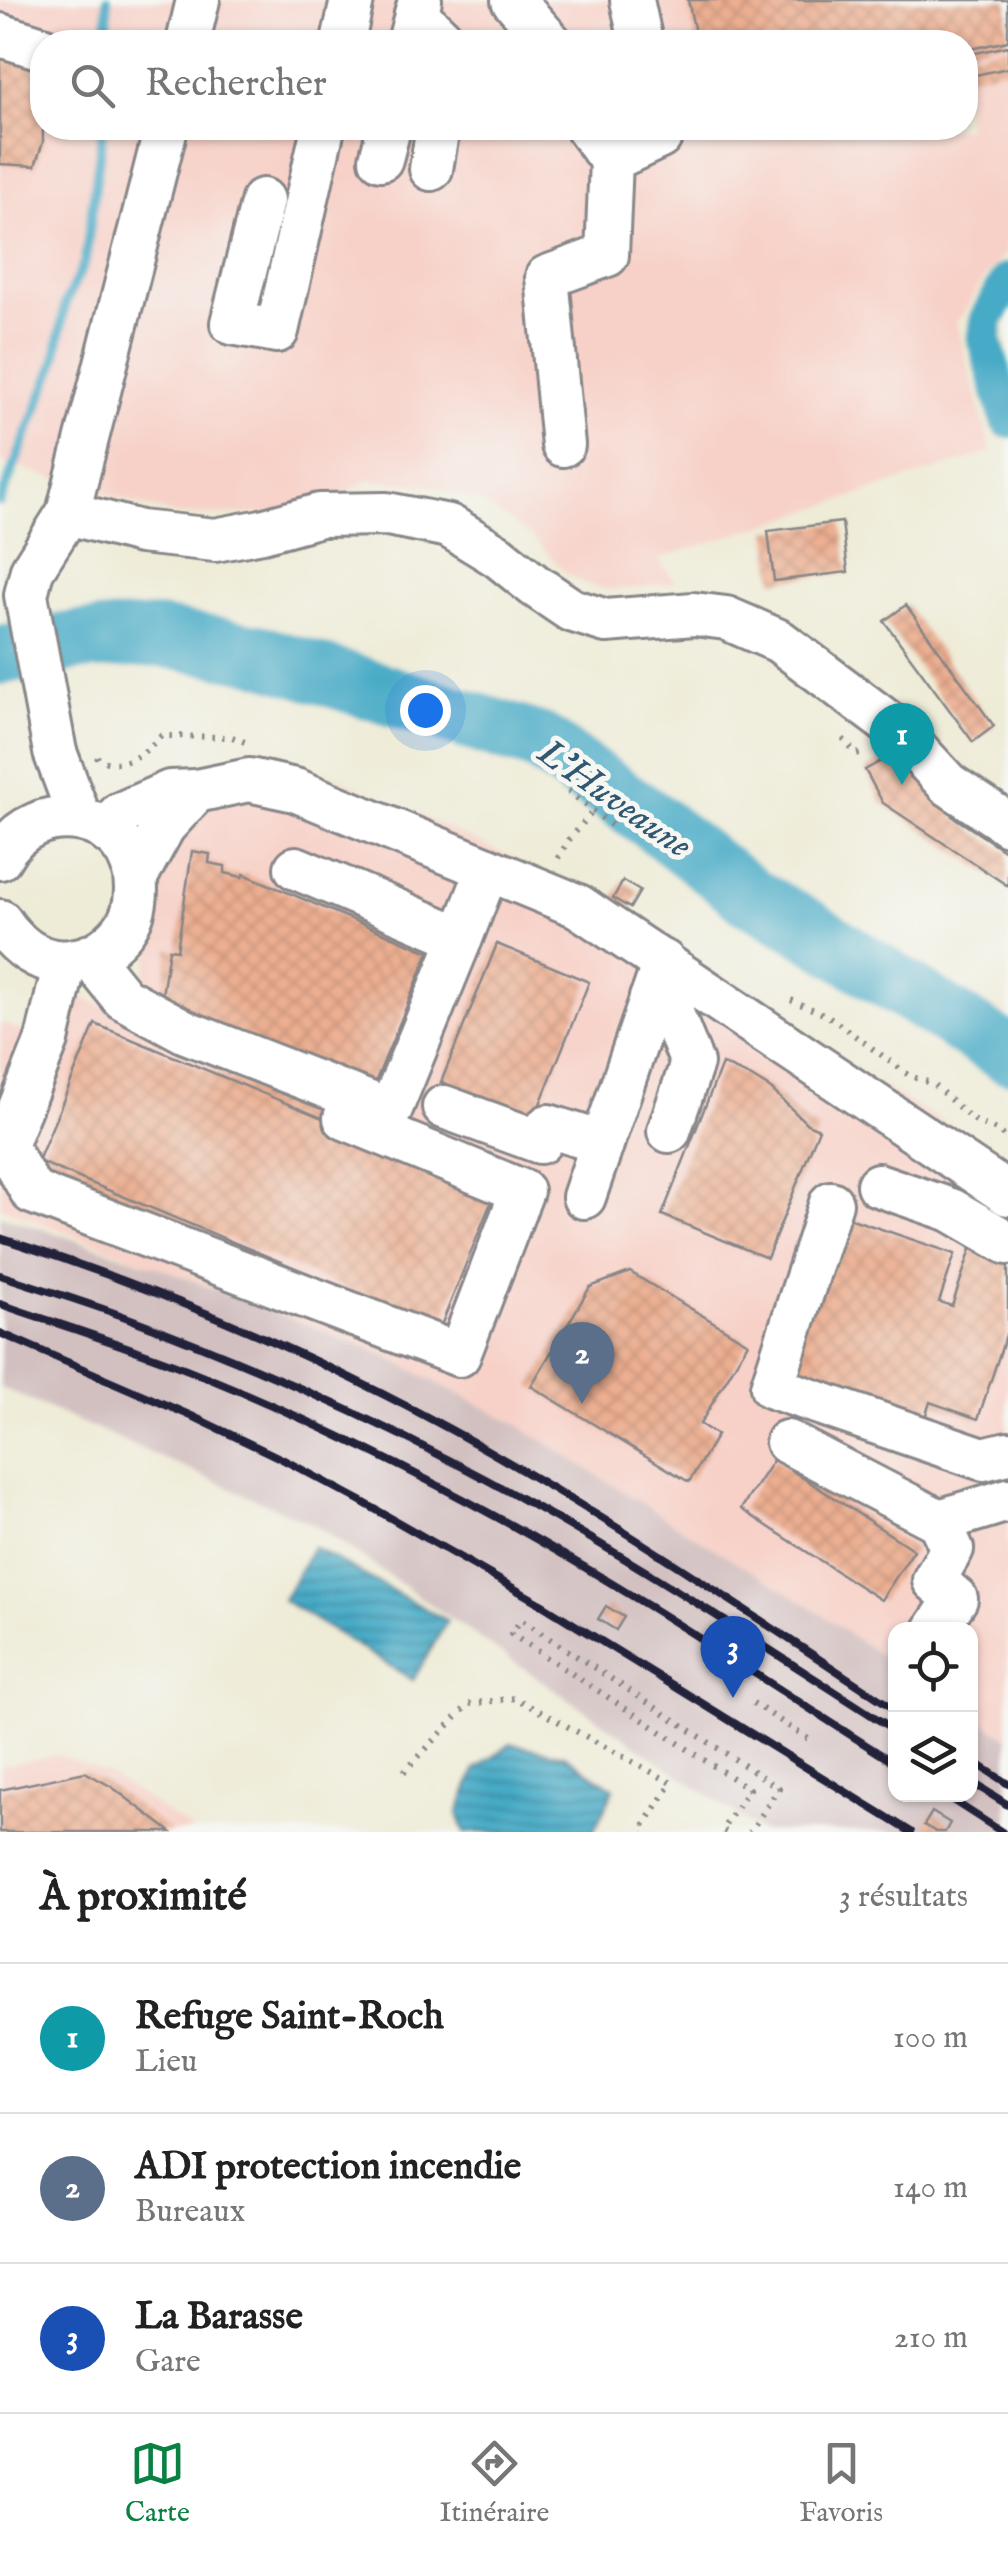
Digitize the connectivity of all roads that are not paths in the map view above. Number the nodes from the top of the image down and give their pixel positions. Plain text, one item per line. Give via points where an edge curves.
1 (198, 0) edge
2 (352, 0) edge
3 (513, 0) edge
4 (632, 0) edge
5 (191, 30) edge
6 (345, 30) edge
7 (539, 30) edge
8 (638, 30) edge
9 (0, 35) edge
10 (30, 44) edge
11 (163, 140) edge
12 (320, 140) edge
13 (436, 140) edge
14 (634, 140) edge
15 (599, 144) edge
16 (430, 169) dead end
17 (262, 200) dead end
18 (564, 445) dead end
19 (68, 512) junction
20 (56, 752) junction
21 (196, 790) junction
22 (38, 822) junction
23 (1008, 824) edge
24 (94, 826) junction
25 (0, 858) edge
26 (296, 868) dead end
27 (488, 868) junction
28 (136, 877) junction
29 (0, 922) edge
30 (461, 938) junction
31 (78, 960) junction
32 (658, 980) junction
33 (444, 1107) dead end
34 (346, 1118) dead end
35 (669, 1130) dead end
36 (602, 1143) junction
37 (878, 1185) dead end
38 (1008, 1194) edge
39 (584, 1197) dead end
40 (831, 1204) dead end
41 (1008, 1243) edge
42 (787, 1442) dead end
43 (1008, 1453) edge
44 (1008, 1500) edge
45 (940, 1521) junction
46 (941, 1622) edge

1 - 5 street
2 - 6 street
3 - 7 street
4 - 8 street
9 - 10 street
11 - 19 street
12 - 17 street via 277,331 232,323
13 - 16 street
14 - 15 street
15 - 18 street via 607,256 546,277
19 - 20 street via 32,570 26,596
19 - 23 street via 140,532 215,540 320,515 387,514 449,526 571,610 606,621 726,618 779,641 900,731 948,784
20 - 22 street
20 - 24 street
21 - 24 street via 170,792
21 - 27 street via 249,780 295,790
21 - 28 street via 164,826
22 - 24 street via 58,818
22 - 25 street
24 - 28 street via 122,845
26 - 30 street
27 - 30 street
27 - 32 street via 578,906
28 - 31 street via 128,926 112,945
29 - 31 street via 26,951
30 - 31 street via 390,1110 186,1032 123,998
31 - 34 street via 6,1145 32,1192 459,1356 522,1191
32 - 35 street via 692,1062
32 - 36 street
32 - 38 street
33 - 36 street via 540,1142 548,1126
36 - 39 street
37 - 41 street via 951,1210
40 - 43 street via 772,1387 982,1459
42 - 45 street
44 - 45 street
45 - 46 street via 952,1549 934,1580 956,1599

